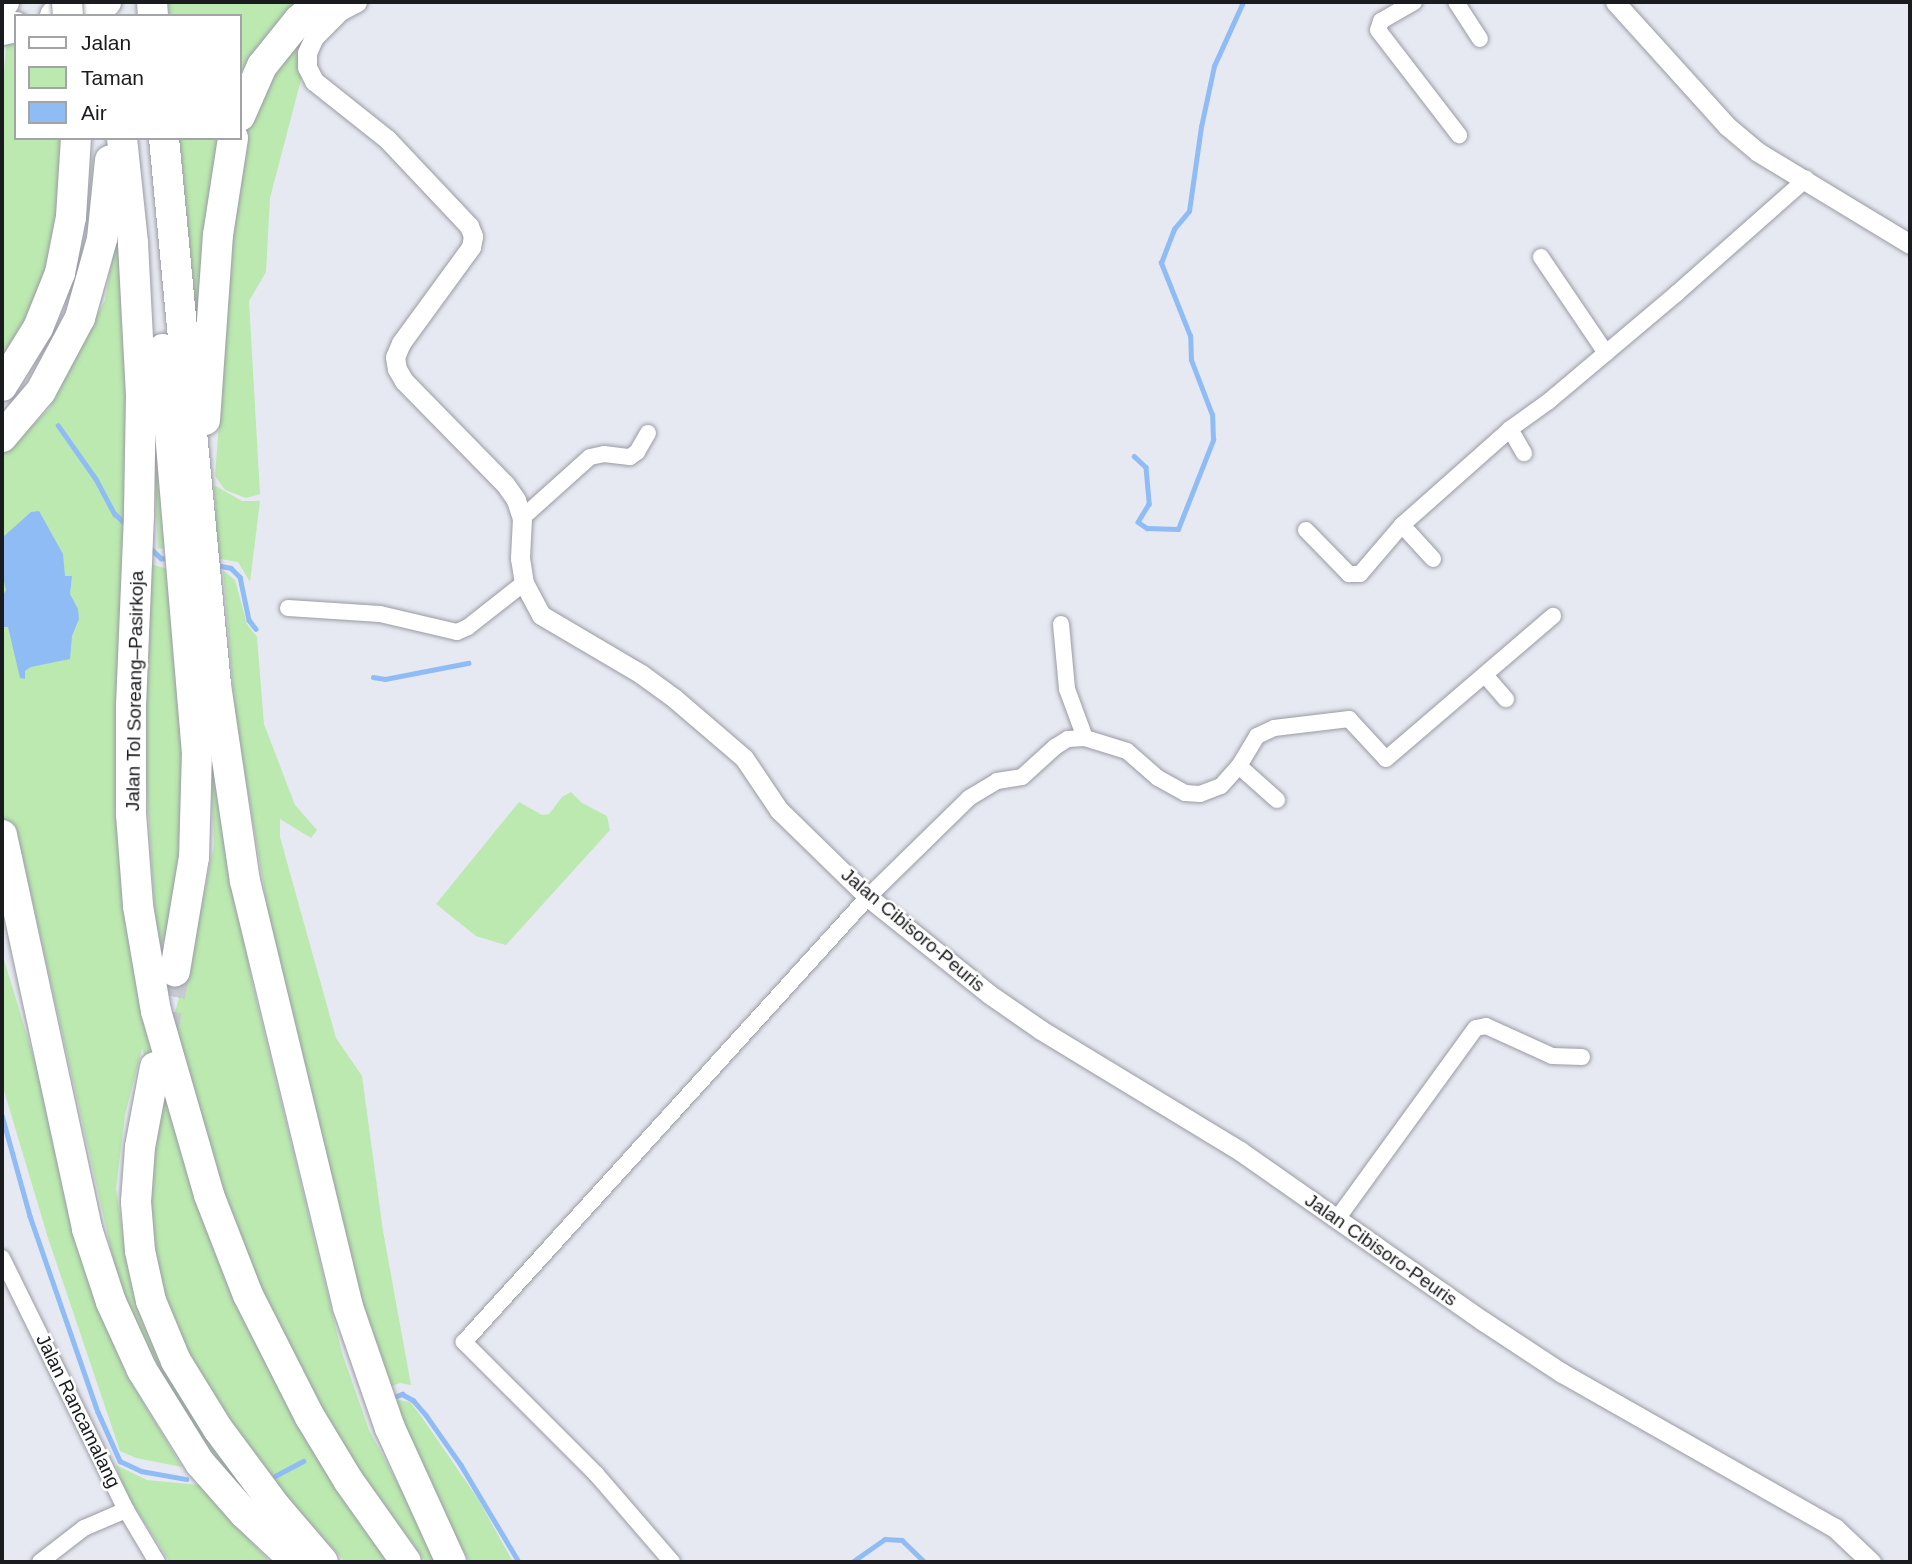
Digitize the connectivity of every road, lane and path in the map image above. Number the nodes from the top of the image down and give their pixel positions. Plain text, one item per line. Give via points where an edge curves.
1 (108, 2) edge
2 (320, 2) edge
3 (357, 2) edge
4 (1457, 2) edge
5 (1615, 2) edge
6 (1403, 4) edge
7 (63, 14) edge
8 (1480, 39) dead end
9 (242, 111) edge
10 (1459, 135) dead end
11 (76, 140) edge
12 (111, 140) edge
13 (122, 140) edge
14 (145, 140) edge
15 (164, 140) edge
16 (233, 140) edge
17 (1806, 179) junction
18 (1910, 244) edge
19 (1541, 257) dead end
20 (1606, 353) junction
21 (2, 386) edge
22 (1510, 429) junction
23 (648, 433) dead end
24 (2, 438) edge
25 (1524, 453) dead end
26 (192, 504) junction
27 (522, 518) junction
28 (1402, 525) junction
29 (1306, 530) dead end
30 (1433, 559) dead end
31 (524, 583) junction
32 (288, 608) dead end
33 (1553, 616) dead end
34 (1061, 624) dead end
35 (1485, 676) junction
36 (1506, 699) dead end
37 (1085, 737) junction
38 (210, 750) junction
39 (1239, 766) junction
40 (1277, 800) dead end
41 (2, 838) edge
42 (2, 889) edge
43 (868, 897) junction
44 (175, 971) tunnel mouth
45 (42, 1025) junction
46 (1581, 1057) dead end
47 (155, 1068) tunnel mouth
48 (1337, 1219) junction
49 (2, 1258) edge
50 (126, 1510) junction
51 (40, 1562) edge
52 (157, 1562) edge
53 (296, 1562) edge
54 (323, 1562) edge
55 (407, 1562) edge
56 (452, 1562) edge
57 (672, 1562) edge
58 (1871, 1562) edge

1 - 7 highway
2 - 9 highway via 262,66
3 - 27 street, Jalan Cibisoro-Peuris via 340,11 314,37 307,68 314,81 387,139 469,226 473,236 471,247 401,343 397,369 505,484
4 - 8 street
5 - 17 street via 1727,127 1758,152
6 - 10 street via 1381,21 1378,30
11 - 21 highway via 71,217 60,273 38,328
12 - 24 highway via 104,226 85,306 41,391
13 - 55 highway, Jalan Tol Soreang–Pasirkoja via 137,296 141,463 130,770 134,862 146,958 172,1074 209,1195 248,1295 275,1353 348,1480
14 - 26 highway
15 - 26 highway
16 - 26 highway
17 - 18 street
17 - 20 street
19 - 20 street
20 - 22 street
22 - 25 street
22 - 28 street
23 - 27 street via 630,457 590,457
26 - 38 highway
26 - 38 highway via 207,600
27 - 31 street, Jalan Cibisoro-Peuris
28 - 29 street via 1360,574 1353,576
28 - 30 street
31 - 32 street via 457,632 380,614
31 - 43 street, Jalan Cibisoro-Peuris via 541,615 641,674 744,758 779,810
33 - 35 street
34 - 37 street via 1067,689
35 - 36 street
35 - 39 street via 1386,759 1349,719 1266,730 1249,745
37 - 39 street via 1127,751 1158,778 1185,793 1200,794 1221,786
37 - 43 street via 1055,747 1022,776 983,788
38 - 44 highway
38 - 56 highway via 348,1307 390,1428
39 - 40 street
41 - 45 highway
42 - 45 highway
43 - 48 street, Jalan Cibisoro-Peuris via 1041,1030 1240,1151
43 - 57 street via 464,1342 596,1474
45 - 53 highway via 87,1228 126,1336 160,1402 200,1463
46 - 48 street via 1552,1056 1486,1026 1476,1028
47 - 54 highway via 140,1147 136,1202 150,1301 176,1361 212,1420
48 - 58 street, Jalan Cibisoro-Peuris via 1562,1373 1835,1528
49 - 50 street, Jalan Rancamalang
50 - 51 street via 84,1528
50 - 52 street, Jalan Rancamalang

